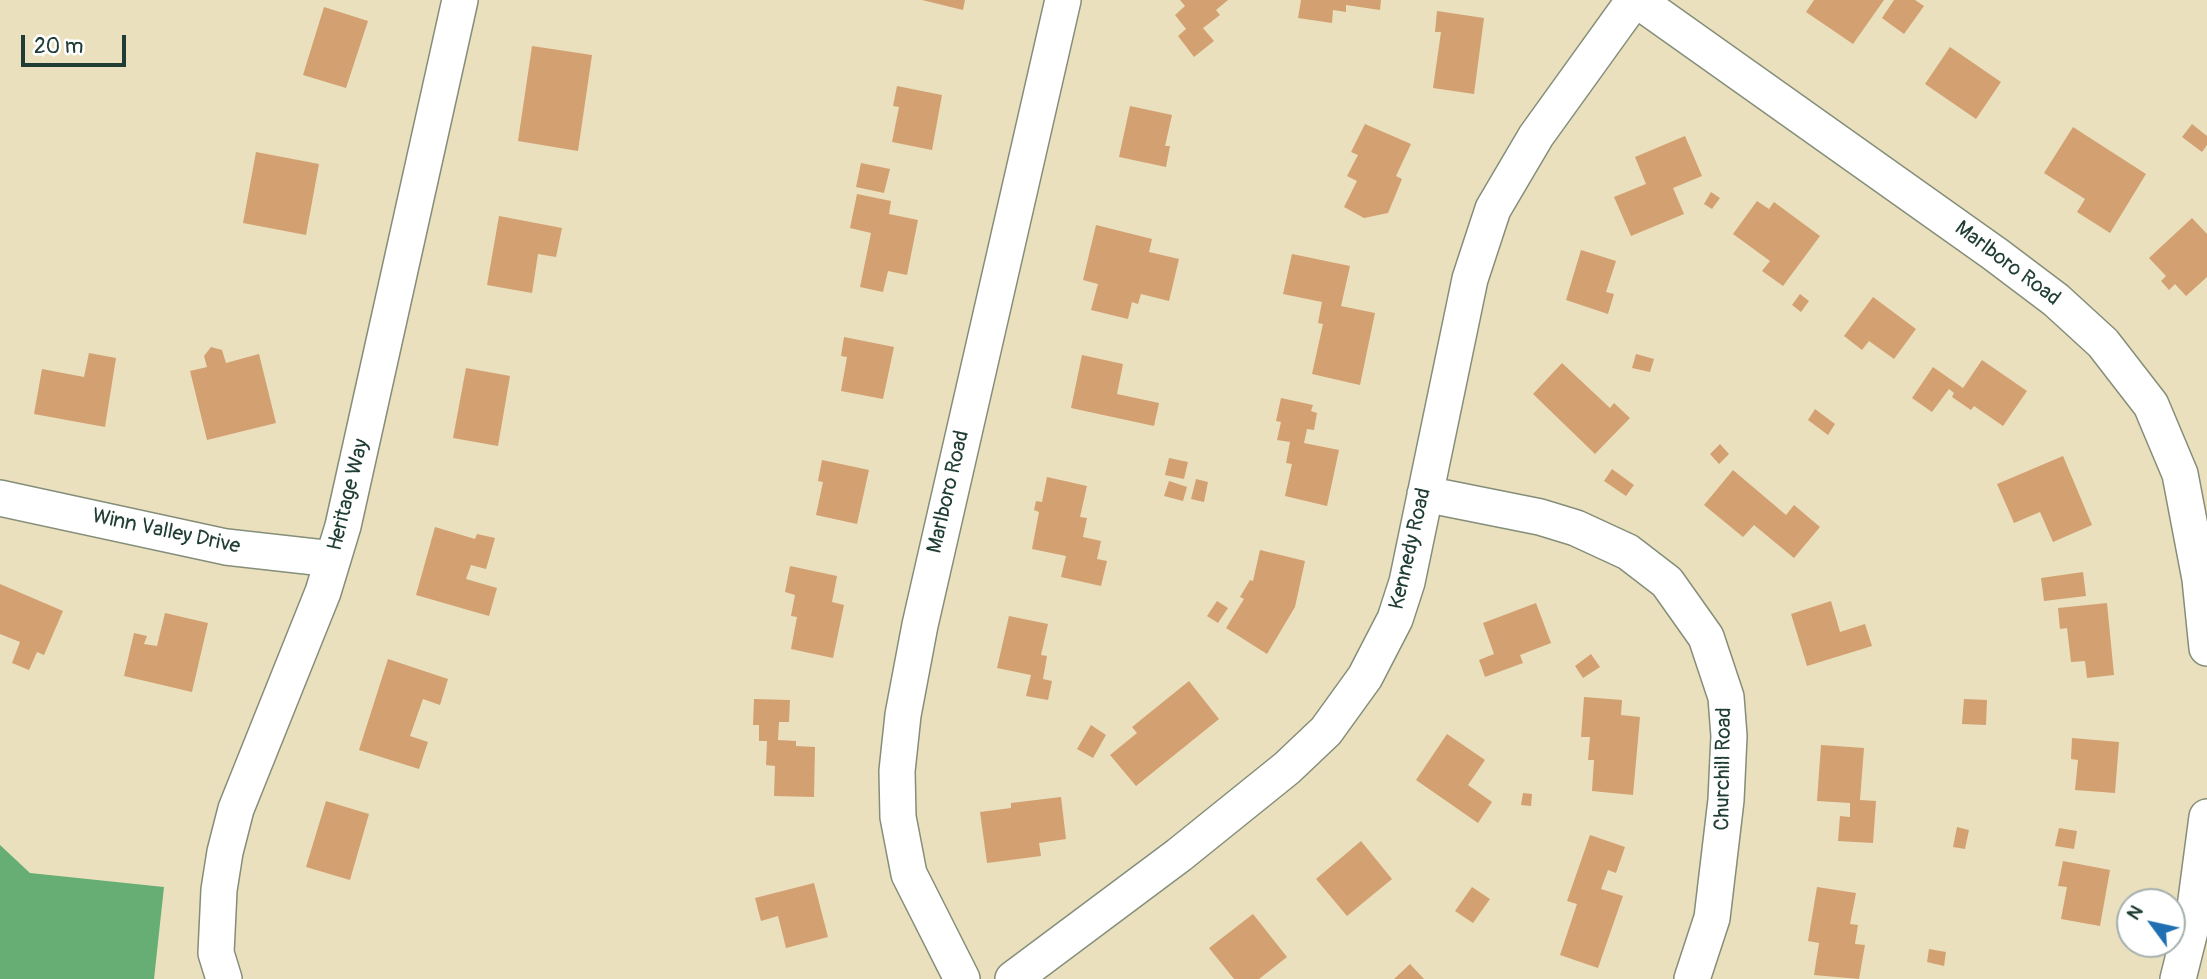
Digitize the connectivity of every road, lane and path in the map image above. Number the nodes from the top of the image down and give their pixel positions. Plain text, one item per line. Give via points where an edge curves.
1 (460, 0) edge
2 (1063, 0) edge
3 (1636, 0) edge
4 (1424, 494) junction
5 (0, 498) edge
6 (333, 559) junction
7 (2207, 648) edge
8 (2207, 817) edge
9 (2201, 916) edge
10 (224, 979) edge
11 (962, 979) edge
12 (1013, 979) edge
13 (1692, 979) edge
14 (2178, 979) edge

1 - 6 street, Heritage Way
2 - 11 street, Marlboro Road via 919,625 898,760 898,817 909,874
3 - 4 street, Kennedy Road via 1530,145 1493,209 1470,279
3 - 7 street, Marlboro Road via 1995,254 2072,314 2111,352 2151,405 2180,474 2200,579
4 - 12 street, Kennedy Road via 1395,619 1365,677 1326,731 1189,846
4 - 13 street, Churchill Road via 1540,517 1628,552 1667,582 1706,637 1726,698 1729,736 1712,918
5 - 6 street, Winn Valley Drive via 226,547
6 - 10 street, Heritage Way via 236,809 219,890 216,953
8 - 9 street
9 - 14 street

